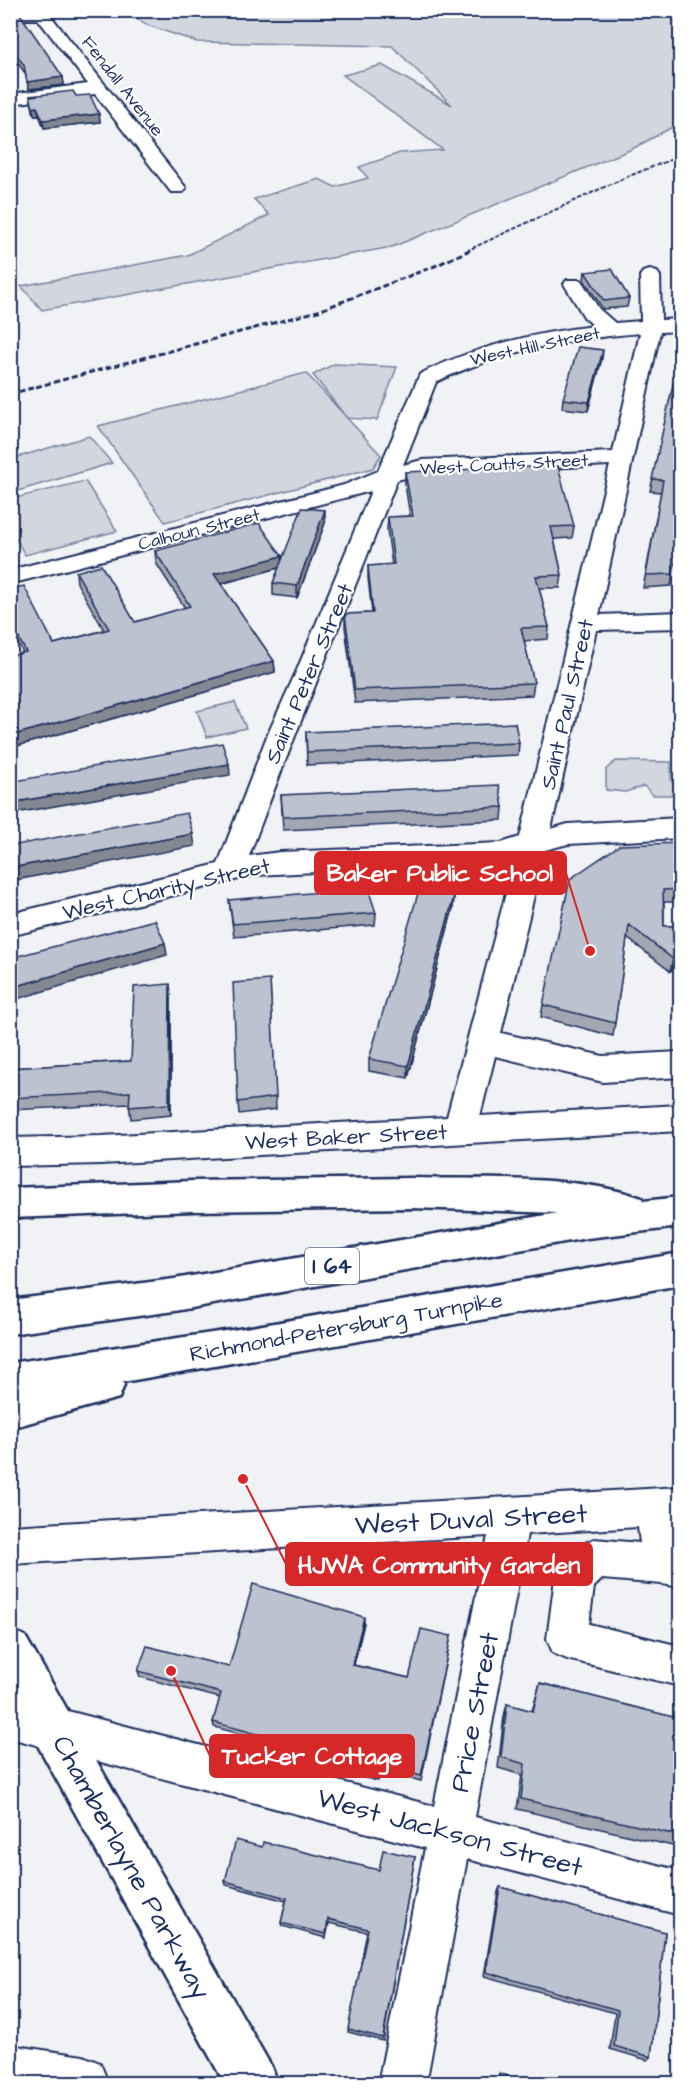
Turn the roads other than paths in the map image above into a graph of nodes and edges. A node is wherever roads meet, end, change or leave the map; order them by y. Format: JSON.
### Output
{"nodes":[{"id":1,"x":10,"y":14,"type":"edge"},
{"id":2,"x":100,"y":88,"type":"junction"},
{"id":3,"x":10,"y":99,"type":"edge"},
{"id":4,"x":177,"y":188,"type":"dead end"},
{"id":5,"x":650,"y":276,"type":"dead end"},
{"id":6,"x":574,"y":284,"type":"dead end"},
{"id":7,"x":681,"y":325,"type":"edge"},
{"id":8,"x":651,"y":326,"type":"junction"},
{"id":9,"x":611,"y":330,"type":"junction"},
{"id":10,"x":623,"y":458,"type":"junction"},
{"id":11,"x":386,"y":476,"type":"junction"},
{"id":12,"x":10,"y":577,"type":"edge"},
{"id":13,"x":681,"y":620,"type":"edge"},
{"id":14,"x":583,"y":623,"type":"junction"},
{"id":15,"x":681,"y":828,"type":"edge"},
{"id":16,"x":535,"y":843,"type":"junction"},
{"id":17,"x":230,"y":870,"type":"junction"},
{"id":18,"x":10,"y":925,"type":"edge"},
{"id":19,"x":483,"y":1041,"type":"junction"},
{"id":20,"x":681,"y":1065,"type":"edge"},
{"id":21,"x":681,"y":1118,"type":"edge"},
{"id":22,"x":460,"y":1130,"type":"junction"},
{"id":23,"x":10,"y":1152,"type":"edge"},
{"id":24,"x":10,"y":1203,"type":"edge"},
{"id":25,"x":667,"y":1213,"type":"edge"},
{"id":26,"x":681,"y":1269,"type":"edge"},
{"id":27,"x":10,"y":1317,"type":"edge"},
{"id":28,"x":245,"y":1345,"type":"junction"},
{"id":29,"x":10,"y":1381,"type":"edge"},
{"id":30,"x":10,"y":1410,"type":"edge"},
{"id":31,"x":668,"y":1507,"type":"edge"},
{"id":32,"x":511,"y":1517,"type":"junction"},
{"id":33,"x":10,"y":1545,"type":"edge"},
{"id":34,"x":671,"y":1566,"type":"edge"},
{"id":35,"x":10,"y":1651,"type":"edge"},
{"id":36,"x":681,"y":1666,"type":"edge"},
{"id":37,"x":10,"y":1717,"type":"edge"},
{"id":38,"x":54,"y":1729,"type":"junction"},
{"id":39,"x":451,"y":1832,"type":"junction"},
{"id":40,"x":681,"y":1893,"type":"edge"},
{"id":41,"x":10,"y":2069,"type":"edge"},
{"id":42,"x":83,"y":2080,"type":"dead end"},
{"id":43,"x":253,"y":2084,"type":"edge"},
{"id":44,"x":402,"y":2084,"type":"edge"}],
"edges":[{"from":1,"to":2,"type":"street","name":"Fendall Avenue"},
{"from":2,"to":3,"type":"street"},
{"from":2,"to":4,"type":"street","name":"Fendall Avenue"},
{"from":5,"to":8,"type":"street","name":"Saint Paul Street"},
{"from":6,"to":9,"type":"street"},
{"from":7,"to":8,"type":"street","name":"West Hill Street"},
{"from":8,"to":9,"type":"street","name":"West Hill Street"},
{"from":8,"to":10,"type":"street","name":"Saint Paul Street"},
{"from":9,"to":11,"type":"street","name":"West Hill Street"},
{"from":10,"to":11,"type":"street","name":"West Coutts Street"},
{"from":10,"to":14,"type":"street","name":"Saint Paul Street"},
{"from":11,"to":12,"type":"street","name":"Calhoun Street"},
{"from":11,"to":17,"type":"street","name":"Saint Peter Street"},
{"from":13,"to":14,"type":"street"},
{"from":14,"to":16,"type":"street","name":"Saint Paul Street"},
{"from":15,"to":16,"type":"street","name":"West Charity Street"},
{"from":16,"to":17,"type":"street","name":"West Charity Street"},
{"from":16,"to":19,"type":"street","name":"Saint Paul Street"},
{"from":17,"to":18,"type":"street","name":"West Charity Street"},
{"from":19,"to":20,"type":"street"},
{"from":19,"to":22,"type":"street","name":"Saint Paul Street"},
{"from":21,"to":22,"type":"street","name":"West Baker Street"},
{"from":22,"to":23,"type":"street","name":"West Baker Street"},
{"from":24,"to":25,"type":"main road"},
{"from":25,"to":27,"type":"main road","number":"I 64"},
{"from":26,"to":28,"type":"main road","name":"Richmond-Petersburg Turnpike"},
{"from":28,"to":29,"type":"main road","name":"Richmond-Petersburg Turnpike"},
{"from":28,"to":30,"type":"main road"},
{"from":31,"to":32,"type":"street","name":"West Duval Street"},
{"from":31,"to":34,"type":"street"},
{"from":32,"to":33,"type":"street","name":"West Duval Street"},
{"from":32,"to":39,"type":"street","name":"Price Street"},
{"from":34,"to":36,"type":"street"},
{"from":35,"to":38,"type":"main road","name":"Chamberlayne Parkway"},
{"from":37,"to":38,"type":"street","name":"West Jackson Street"},
{"from":38,"to":39,"type":"street","name":"West Jackson Street"},
{"from":38,"to":43,"type":"main road","name":"Chamberlayne Parkway"},
{"from":39,"to":40,"type":"street","name":"West Jackson Street"},
{"from":39,"to":44,"type":"street","name":"Price Street"},
{"from":41,"to":42,"type":"street"}]}
